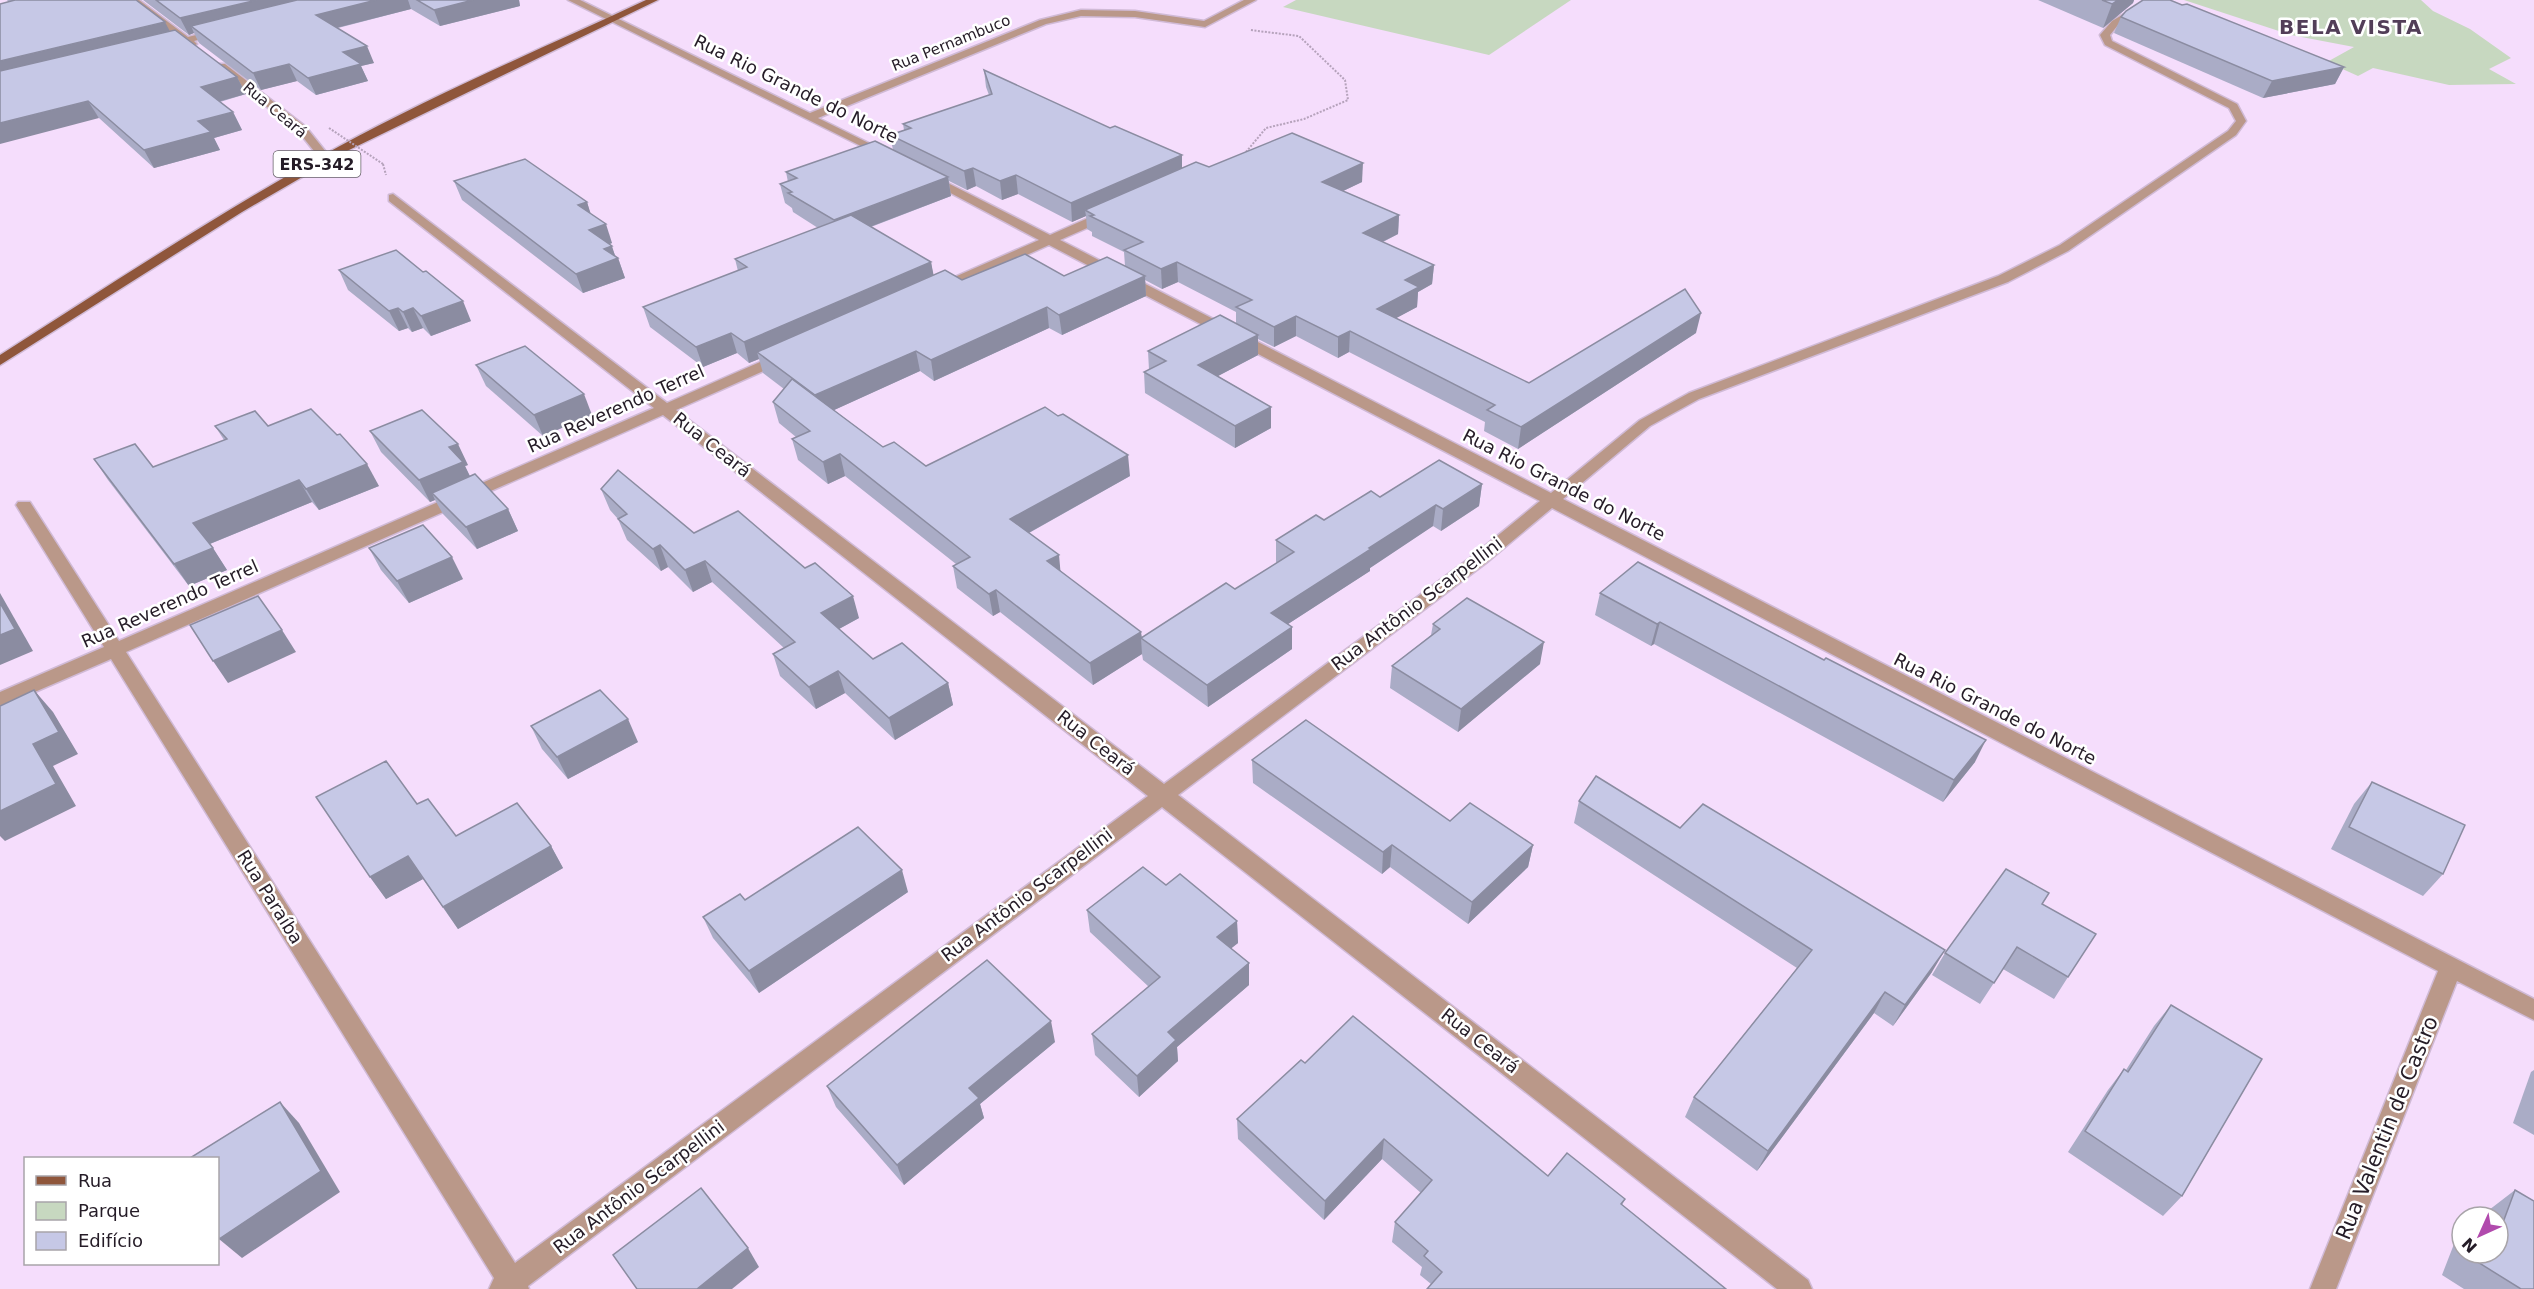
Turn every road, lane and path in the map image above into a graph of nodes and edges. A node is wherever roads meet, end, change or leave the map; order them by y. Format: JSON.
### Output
{"nodes":[{"id":1,"x":133,"y":0,"type":"edge"},
{"id":2,"x":573,"y":0,"type":"edge"},
{"id":3,"x":652,"y":0,"type":"edge"},
{"id":4,"x":1251,"y":0,"type":"edge"},
{"id":5,"x":2147,"y":3,"type":"edge"},
{"id":6,"x":608,"y":18,"type":"junction"},
{"id":7,"x":1205,"y":24,"type":"junction"},
{"id":8,"x":232,"y":29,"type":"edge"},
{"id":9,"x":187,"y":40,"type":"junction"},
{"id":10,"x":154,"y":48,"type":"edge"},
{"id":11,"x":810,"y":117,"type":"junction"},
{"id":12,"x":329,"y":128,"type":"dead end"},
{"id":13,"x":1246,"y":152,"type":"edge"},
{"id":14,"x":326,"y":159,"type":"junction"},
{"id":15,"x":383,"y":164,"type":"dead end"},
{"id":16,"x":393,"y":198,"type":"dead end"},
{"id":17,"x":1116,"y":210,"type":"edge"},
{"id":18,"x":1051,"y":239,"type":"junction"},
{"id":19,"x":922,"y":296,"type":"edge"},
{"id":20,"x":794,"y":352,"type":"edge"},
{"id":21,"x":0,"y":361,"type":"edge"},
{"id":22,"x":665,"y":409,"type":"junction"},
{"id":23,"x":1551,"y":500,"type":"junction"},
{"id":24,"x":24,"y":505,"type":"dead end"},
{"id":25,"x":115,"y":650,"type":"junction"},
{"id":26,"x":0,"y":700,"type":"edge"},
{"id":27,"x":1162,"y":794,"type":"junction"},
{"id":28,"x":2451,"y":967,"type":"junction"},
{"id":29,"x":2534,"y":1010,"type":"edge"},
{"id":30,"x":510,"y":1287,"type":"edge"},
{"id":31,"x":1799,"y":1289,"type":"edge"},
{"id":32,"x":2323,"y":1289,"type":"edge"}],
"edges":[{"from":1,"to":9,"type":"street","name":"Rua Ceará"},
{"from":2,"to":6,"type":"street","name":"Rua Rio Grande do Norte"},
{"from":3,"to":6,"type":"main road","number":"ERS-342"},
{"from":4,"to":7,"type":"street"},
{"from":5,"to":23,"type":"street","name":"Rua Antônio Scarpellini"},
{"from":6,"to":11,"type":"street","name":"Rua Rio Grande do Norte"},
{"from":6,"to":14,"type":"main road","number":"ERS-342"},
{"from":7,"to":11,"type":"street","name":"Rua Pernambuco"},
{"from":7,"to":13,"type":"path"},
{"from":8,"to":9,"type":"street"},
{"from":9,"to":10,"type":"street"},
{"from":9,"to":14,"type":"street","name":"Rua Ceará"},
{"from":11,"to":18,"type":"street","name":"Rua Rio Grande do Norte"},
{"from":12,"to":15,"type":"path","bridge":true},
{"from":14,"to":21,"type":"main road","number":"ERS-342"},
{"from":16,"to":22,"type":"street","name":"Rua Ceará"},
{"from":17,"to":18,"type":"street"},
{"from":18,"to":19,"type":"street"},
{"from":18,"to":23,"type":"street","name":"Rua Rio Grande do Norte"},
{"from":20,"to":22,"type":"street","name":"Rua Reverendo Terrel"},
{"from":22,"to":25,"type":"street","name":"Rua Reverendo Terrel"},
{"from":22,"to":27,"type":"street","name":"Rua Ceará"},
{"from":23,"to":27,"type":"street","name":"Rua Antônio Scarpellini"},
{"from":23,"to":28,"type":"street","name":"Rua Rio Grande do Norte"},
{"from":24,"to":25,"type":"street","name":"Rua Paraíba"},
{"from":25,"to":26,"type":"street","name":"Rua Reverendo Terrel"},
{"from":25,"to":30,"type":"street","name":"Rua Paraíba"},
{"from":27,"to":30,"type":"street","name":"Rua Antônio Scarpellini"},
{"from":27,"to":31,"type":"street","name":"Rua Ceará"},
{"from":28,"to":29,"type":"street","name":"Rua Rio Grande do Norte"},
{"from":28,"to":32,"type":"street","name":"Rua Valentin de Castro"}]}
